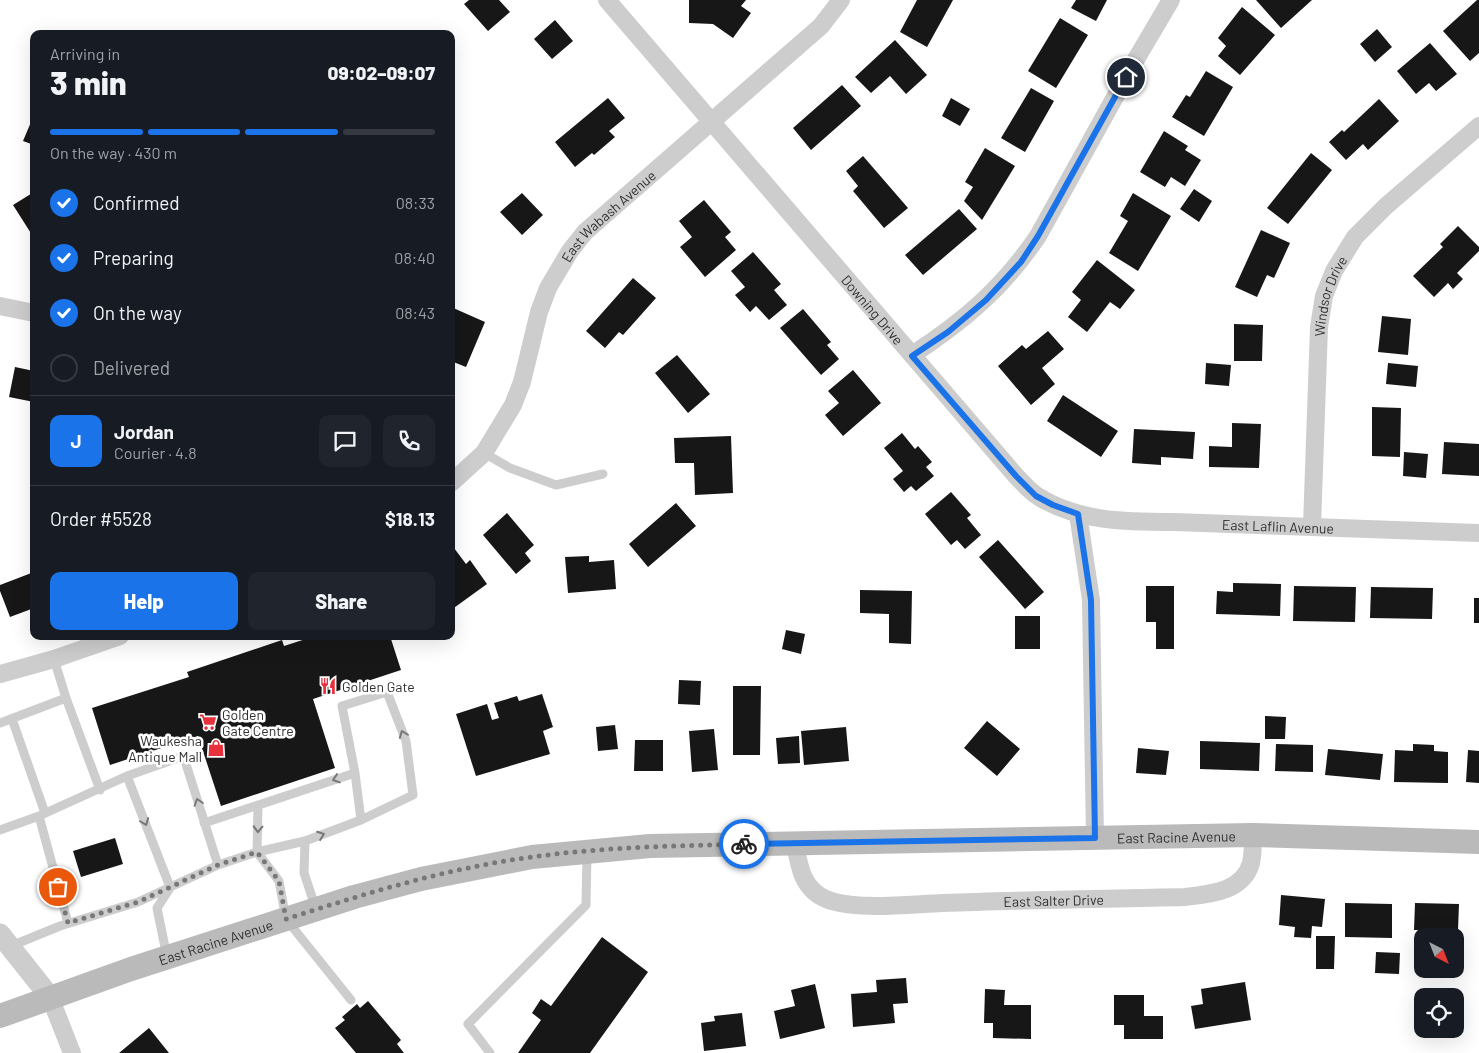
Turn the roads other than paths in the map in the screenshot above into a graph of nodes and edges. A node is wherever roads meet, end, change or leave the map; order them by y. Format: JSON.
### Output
{"nodes":[{"id":1,"x":607,"y":0,"type":"edge"},
{"id":2,"x":840,"y":0,"type":"edge"},
{"id":3,"x":1171,"y":0,"type":"edge"},
{"id":4,"x":711,"y":122,"type":"junction"},
{"id":5,"x":1479,"y":126,"type":"edge"},
{"id":6,"x":0,"y":306,"type":"edge"},
{"id":7,"x":30,"y":312,"type":"edge"},
{"id":8,"x":912,"y":356,"type":"junction"},
{"id":9,"x":484,"y":453,"type":"junction"},
{"id":10,"x":603,"y":474,"type":"dead end"},
{"id":11,"x":455,"y":479,"type":"edge"},
{"id":12,"x":1078,"y":514,"type":"junction"},
{"id":13,"x":1312,"y":526,"type":"junction"},
{"id":14,"x":1479,"y":533,"type":"edge"},
{"id":15,"x":109,"y":640,"type":"edge"},
{"id":16,"x":54,"y":659,"type":"junction"},
{"id":17,"x":0,"y":674,"type":"edge"},
{"id":18,"x":66,"y":698,"type":"junction"},
{"id":19,"x":12,"y":719,"type":"junction"},
{"id":20,"x":0,"y":723,"type":"edge"},
{"id":21,"x":355,"y":773,"type":"junction"},
{"id":22,"x":127,"y":776,"type":"junction"},
{"id":23,"x":100,"y":790,"type":"junction"},
{"id":24,"x":258,"y":805,"type":"junction"},
{"id":25,"x":42,"y":814,"type":"junction"},
{"id":26,"x":361,"y":820,"type":"junction"},
{"id":27,"x":204,"y":823,"type":"junction"},
{"id":28,"x":0,"y":830,"type":"edge"},
{"id":29,"x":1253,"y":835,"type":"junction"},
{"id":30,"x":1095,"y":838,"type":"junction"},
{"id":31,"x":305,"y":841,"type":"junction"},
{"id":32,"x":1479,"y":842,"type":"edge"},
{"id":33,"x":795,"y":843,"type":"junction"},
{"id":34,"x":588,"y":851,"type":"junction"},
{"id":35,"x":257,"y":852,"type":"junction"},
{"id":36,"x":218,"y":865,"type":"junction"},
{"id":37,"x":170,"y":887,"type":"junction"},
{"id":38,"x":316,"y":909,"type":"junction"},
{"id":39,"x":286,"y":919,"type":"junction"},
{"id":40,"x":68,"y":923,"type":"junction"},
{"id":41,"x":5,"y":940,"type":"edge"},
{"id":42,"x":167,"y":957,"type":"junction"},
{"id":43,"x":50,"y":997,"type":"junction"},
{"id":44,"x":351,"y":1000,"type":"dead end"},
{"id":45,"x":0,"y":1016,"type":"edge"},
{"id":46,"x":72,"y":1053,"type":"edge"},
{"id":47,"x":490,"y":1053,"type":"edge"}],
"edges":[{"from":1,"to":4,"type":"street","name":"Downing Drive"},
{"from":2,"to":4,"type":"street","name":"East Wabash Avenue"},
{"from":3,"to":8,"type":"street"},
{"from":4,"to":8,"type":"street","name":"Downing Drive"},
{"from":4,"to":9,"type":"street","name":"East Wabash Avenue"},
{"from":5,"to":13,"type":"street","name":"Windsor Drive"},
{"from":6,"to":7,"type":"street"},
{"from":8,"to":12,"type":"street","name":"Downing Drive"},
{"from":9,"to":10,"type":"lane"},
{"from":9,"to":11,"type":"street","name":"East Wabash Avenue"},
{"from":12,"to":13,"type":"street","name":"East Laflin Avenue"},
{"from":12,"to":30,"type":"street"},
{"from":13,"to":14,"type":"street","name":"East Laflin Avenue"},
{"from":15,"to":16,"type":"street"},
{"from":16,"to":17,"type":"street"},
{"from":16,"to":18,"type":"lane"},
{"from":18,"to":19,"type":"lane"},
{"from":18,"to":23,"type":"lane"},
{"from":19,"to":20,"type":"lane"},
{"from":19,"to":25,"type":"lane"},
{"from":21,"to":24,"type":"lane","one_way":true},
{"from":21,"to":26,"type":"lane"},
{"from":26,"to":21,"type":"lane","one_way":true},
{"from":22,"to":23,"type":"lane"},
{"from":27,"to":22,"type":"lane","one_way":true},
{"from":22,"to":37,"type":"lane","one_way":true},
{"from":23,"to":25,"type":"lane"},
{"from":24,"to":27,"type":"lane"},
{"from":24,"to":35,"type":"lane","one_way":true},
{"from":25,"to":28,"type":"lane"},
{"from":25,"to":40,"type":"lane"},
{"from":31,"to":26,"type":"lane","one_way":true},
{"from":27,"to":36,"type":"lane"},
{"from":29,"to":30,"type":"main road","name":"East Racine Avenue"},
{"from":29,"to":32,"type":"main road","name":"East Racine Avenue"},
{"from":29,"to":33,"type":"street","name":"East Salter Drive"},
{"from":30,"to":33,"type":"main road","name":"East Racine Avenue"},
{"from":31,"to":35,"type":"lane"},
{"from":31,"to":38,"type":"lane"},
{"from":33,"to":34,"type":"main road","name":"East Racine Avenue"},
{"from":34,"to":38,"type":"main road","name":"East Racine Avenue"},
{"from":34,"to":47,"type":"lane"},
{"from":35,"to":36,"type":"lane"},
{"from":35,"to":39,"type":"lane"},
{"from":36,"to":37,"type":"lane"},
{"from":37,"to":40,"type":"lane"},
{"from":37,"to":42,"type":"lane"},
{"from":38,"to":39,"type":"main road","name":"East Racine Avenue"},
{"from":39,"to":42,"type":"main road","name":"East Racine Avenue"},
{"from":39,"to":44,"type":"lane"},
{"from":40,"to":41,"type":"lane"},
{"from":41,"to":43,"type":"street"},
{"from":42,"to":43,"type":"main road","name":"East Racine Avenue"},
{"from":43,"to":45,"type":"main road","name":"East Racine Avenue"},
{"from":43,"to":46,"type":"street"}]}
